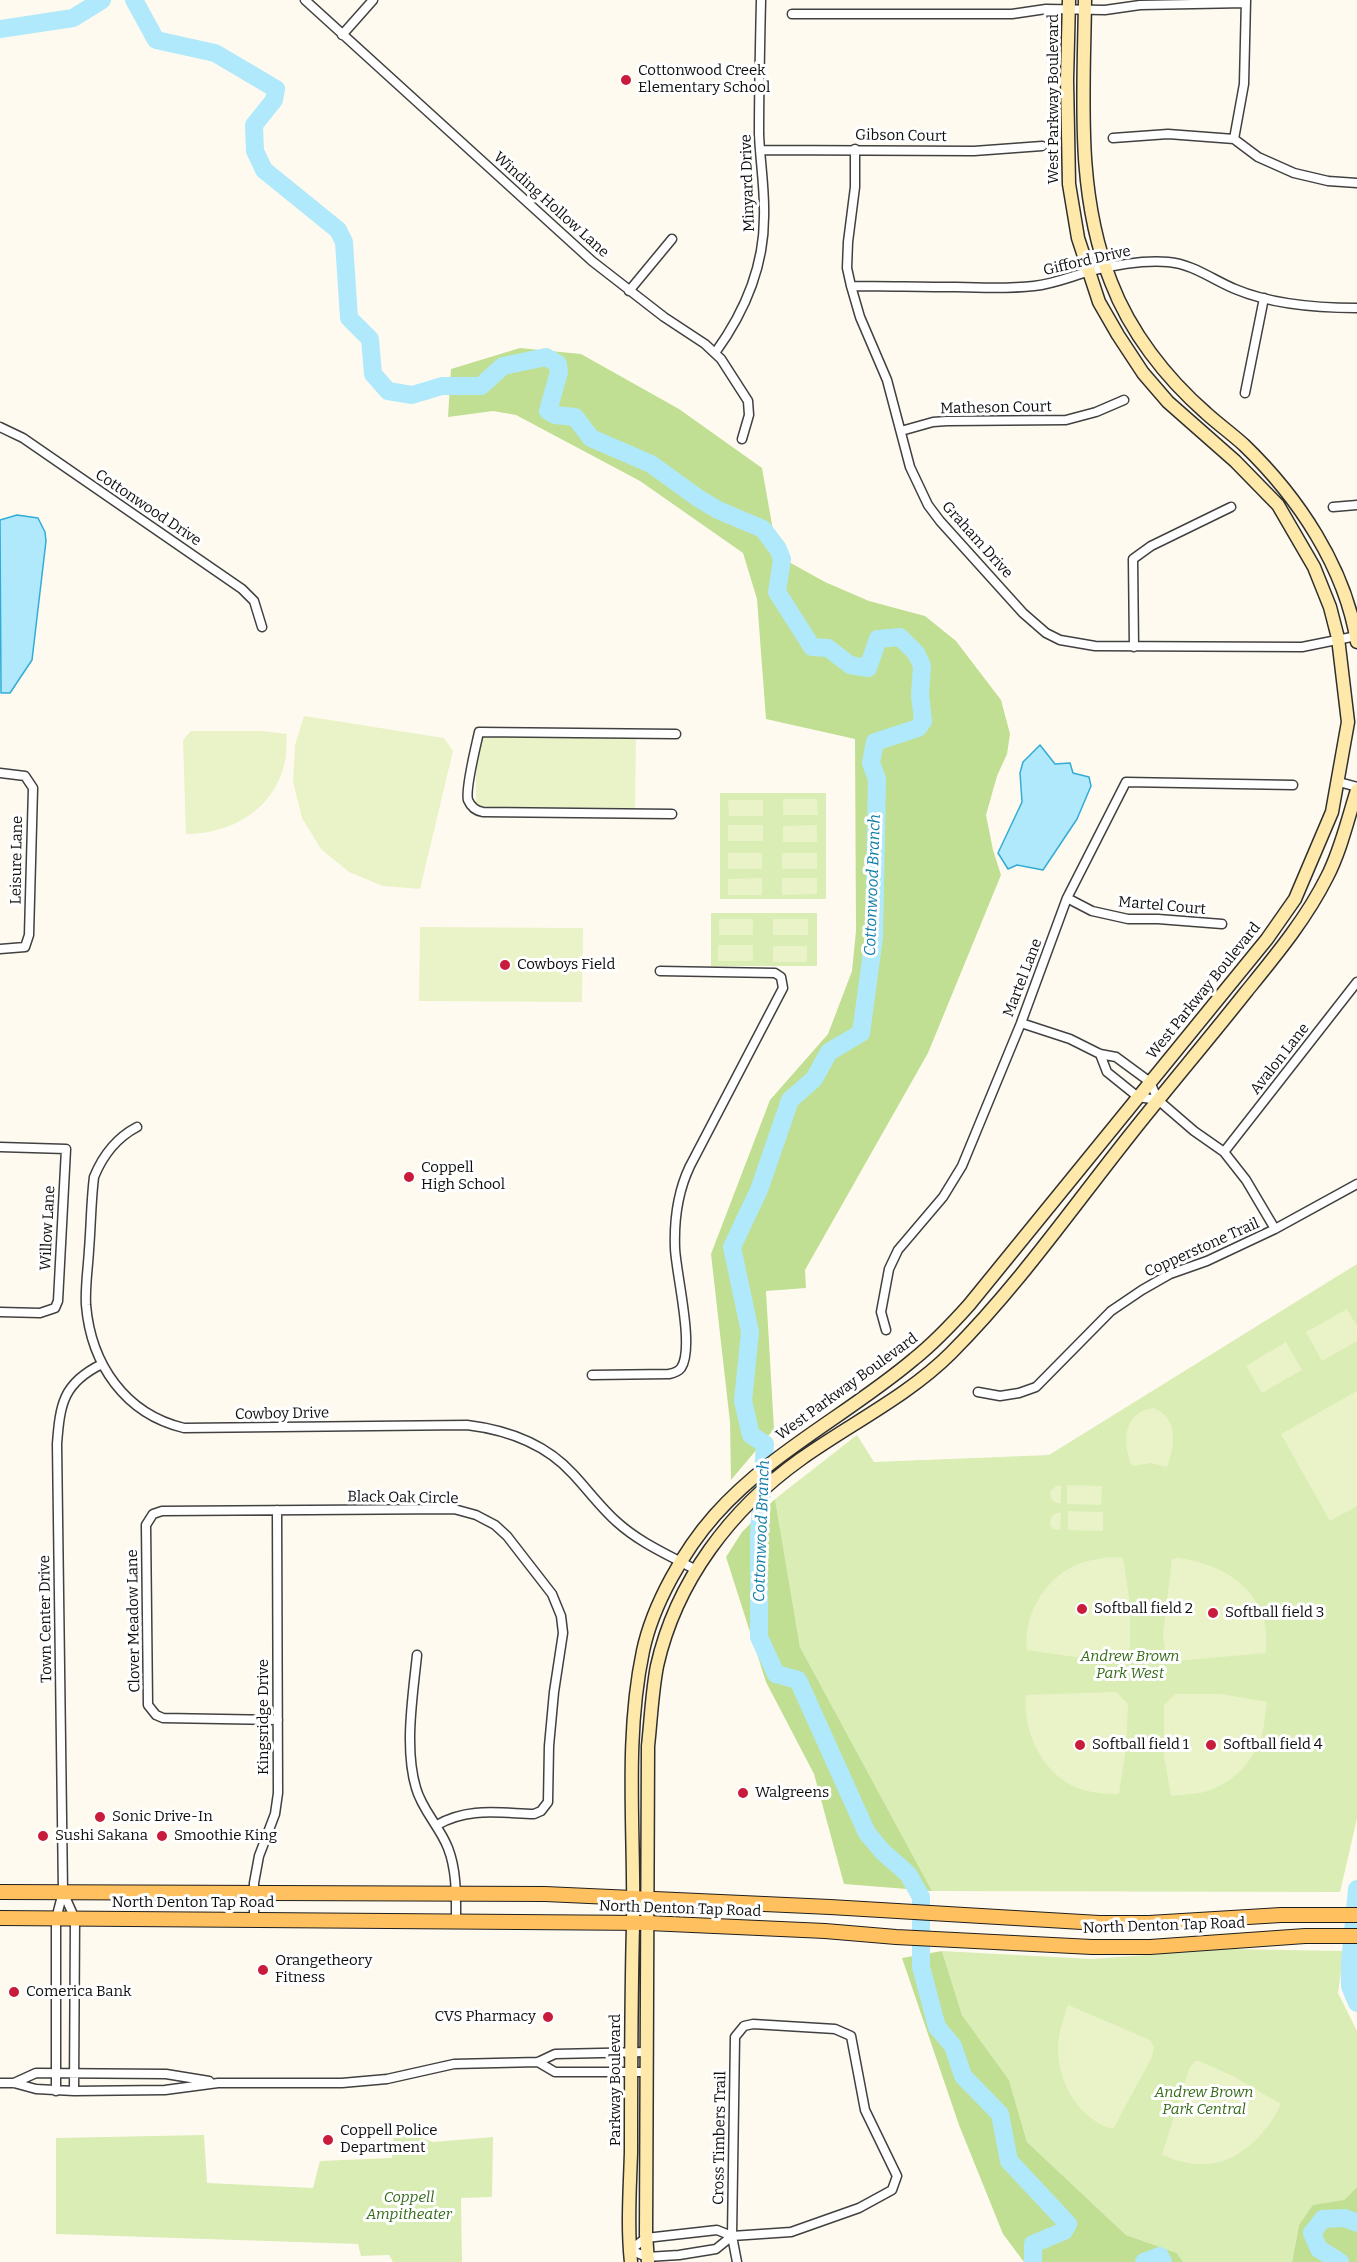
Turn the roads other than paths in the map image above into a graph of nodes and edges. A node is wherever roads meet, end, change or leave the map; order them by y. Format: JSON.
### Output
{"nodes":[{"id":1,"x":305,"y":0,"type":"edge"},
{"id":2,"x":373,"y":0,"type":"edge"},
{"id":3,"x":761,"y":0,"type":"edge"},
{"id":4,"x":1246,"y":2,"type":"edge"},
{"id":5,"x":1069,"y":5,"type":"edge"},
{"id":6,"x":1085,"y":5,"type":"edge"},
{"id":7,"x":792,"y":14,"type":"dead end"},
{"id":8,"x":342,"y":35,"type":"junction"},
{"id":9,"x":1113,"y":138,"type":"dead end"},
{"id":10,"x":1234,"y":139,"type":"junction"},
{"id":11,"x":1042,"y":146,"type":"dead end"},
{"id":12,"x":855,"y":149,"type":"junction"},
{"id":13,"x":760,"y":150,"type":"junction"},
{"id":14,"x":1357,"y":183,"type":"edge"},
{"id":15,"x":672,"y":239,"type":"dead end"},
{"id":16,"x":1106,"y":268,"type":"junction"},
{"id":17,"x":1089,"y":271,"type":"junction"},
{"id":18,"x":851,"y":286,"type":"junction"},
{"id":19,"x":629,"y":291,"type":"junction"},
{"id":20,"x":1264,"y":298,"type":"junction"},
{"id":21,"x":1357,"y":308,"type":"edge"},
{"id":22,"x":715,"y":353,"type":"junction"},
{"id":23,"x":1245,"y":393,"type":"dead end"},
{"id":24,"x":1124,"y":400,"type":"dead end"},
{"id":25,"x":0,"y":427,"type":"edge"},
{"id":26,"x":901,"y":431,"type":"junction"},
{"id":27,"x":742,"y":439,"type":"dead end"},
{"id":28,"x":1357,"y":505,"type":"edge"},
{"id":29,"x":1231,"y":507,"type":"dead end"},
{"id":30,"x":1333,"y":507,"type":"dead end"},
{"id":31,"x":262,"y":627,"type":"dead end"},
{"id":32,"x":1338,"y":638,"type":"junction"},
{"id":33,"x":1357,"y":638,"type":"edge"},
{"id":34,"x":1134,"y":647,"type":"junction"},
{"id":35,"x":676,"y":734,"type":"dead end"},
{"id":36,"x":0,"y":773,"type":"edge"},
{"id":37,"x":1339,"y":782,"type":"junction"},
{"id":38,"x":1293,"y":785,"type":"dead end"},
{"id":39,"x":1357,"y":788,"type":"edge"},
{"id":40,"x":672,"y":814,"type":"dead end"},
{"id":41,"x":1067,"y":898,"type":"junction"},
{"id":42,"x":1222,"y":924,"type":"dead end"},
{"id":43,"x":0,"y":949,"type":"edge"},
{"id":44,"x":660,"y":971,"type":"dead end"},
{"id":45,"x":1357,"y":982,"type":"edge"},
{"id":46,"x":1021,"y":1023,"type":"junction"},
{"id":47,"x":1100,"y":1054,"type":"junction"},
{"id":48,"x":1150,"y":1083,"type":"junction"},
{"id":49,"x":1138,"y":1097,"type":"junction"},
{"id":50,"x":1158,"y":1100,"type":"junction"},
{"id":51,"x":136,"y":1127,"type":"dead end"},
{"id":52,"x":0,"y":1147,"type":"edge"},
{"id":53,"x":1224,"y":1152,"type":"junction"},
{"id":54,"x":1357,"y":1184,"type":"edge"},
{"id":55,"x":1275,"y":1229,"type":"junction"},
{"id":56,"x":0,"y":1312,"type":"edge"},
{"id":57,"x":886,"y":1330,"type":"dead end"},
{"id":58,"x":102,"y":1364,"type":"junction"},
{"id":59,"x":592,"y":1375,"type":"dead end"},
{"id":60,"x":978,"y":1392,"type":"dead end"},
{"id":61,"x":276,"y":1510,"type":"junction"},
{"id":62,"x":146,"y":1524,"type":"joint"},
{"id":63,"x":681,"y":1562,"type":"junction"},
{"id":64,"x":696,"y":1570,"type":"junction"},
{"id":65,"x":417,"y":1655,"type":"dead end"},
{"id":66,"x":278,"y":1720,"type":"junction"},
{"id":67,"x":437,"y":1825,"type":"junction"},
{"id":68,"x":0,"y":1892,"type":"edge"},
{"id":69,"x":63,"y":1892,"type":"junction"},
{"id":70,"x":254,"y":1894,"type":"junction"},
{"id":71,"x":456,"y":1894,"type":"junction"},
{"id":72,"x":633,"y":1898,"type":"junction"},
{"id":73,"x":649,"y":1898,"type":"junction"},
{"id":74,"x":830,"y":1906,"type":"junction"},
{"id":75,"x":1357,"y":1915,"type":"edge"},
{"id":76,"x":0,"y":1918,"type":"edge"},
{"id":77,"x":56,"y":1919,"type":"junction"},
{"id":78,"x":75,"y":1919,"type":"junction"},
{"id":79,"x":254,"y":1920,"type":"junction"},
{"id":80,"x":456,"y":1921,"type":"junction"},
{"id":81,"x":633,"y":1923,"type":"junction"},
{"id":82,"x":648,"y":1923,"type":"junction"},
{"id":83,"x":1149,"y":1923,"type":"junction"},
{"id":84,"x":825,"y":1931,"type":"junction"},
{"id":85,"x":1357,"y":1936,"type":"edge"},
{"id":86,"x":1150,"y":1947,"type":"junction"},
{"id":87,"x":647,"y":2052,"type":"junction"},
{"id":88,"x":630,"y":2053,"type":"junction"},
{"id":89,"x":538,"y":2062,"type":"junction"},
{"id":90,"x":630,"y":2072,"type":"junction"},
{"id":91,"x":647,"y":2072,"type":"junction"},
{"id":92,"x":56,"y":2073,"type":"junction"},
{"id":93,"x":74,"y":2073,"type":"junction"},
{"id":94,"x":0,"y":2083,"type":"edge"},
{"id":95,"x":14,"y":2083,"type":"junction"},
{"id":96,"x":218,"y":2083,"type":"junction"},
{"id":97,"x":56,"y":2091,"type":"junction"},
{"id":98,"x":74,"y":2091,"type":"junction"},
{"id":99,"x":732,"y":2236,"type":"junction"},
{"id":100,"x":646,"y":2238,"type":"junction"},
{"id":101,"x":630,"y":2256,"type":"edge"},
{"id":102,"x":647,"y":2259,"type":"edge"},
{"id":103,"x":737,"y":2262,"type":"edge"}],
"edges":[{"from":1,"to":8,"type":"street","name":"Winding Hollow Lane"},
{"from":2,"to":8,"type":"street"},
{"from":3,"to":13,"type":"street","name":"Minyard Drive"},
{"from":4,"to":6,"type":"street"},
{"from":4,"to":10,"type":"street"},
{"from":5,"to":6,"type":"street"},
{"from":5,"to":7,"type":"street"},
{"from":5,"to":17,"type":"street","name":"West Parkway Boulevard"},
{"from":6,"to":16,"type":"street","name":"West Parkway Boulevard"},
{"from":8,"to":19,"type":"street","name":"Winding Hollow Lane"},
{"from":9,"to":10,"type":"street"},
{"from":10,"to":14,"type":"street"},
{"from":11,"to":12,"type":"street","name":"Gibson Court"},
{"from":12,"to":13,"type":"street","name":"Gibson Court"},
{"from":12,"to":18,"type":"street","name":"Graham Drive"},
{"from":13,"to":22,"type":"street","name":"Minyard Drive"},
{"from":15,"to":19,"type":"street"},
{"from":16,"to":17,"type":"street","name":"Gifford Drive"},
{"from":16,"to":20,"type":"street","name":"Gifford Drive"},
{"from":16,"to":33,"type":"street","name":"West Parkway Boulevard"},
{"from":17,"to":18,"type":"street","name":"Gifford Drive"},
{"from":17,"to":32,"type":"street","name":"West Parkway Boulevard"},
{"from":18,"to":26,"type":"street","name":"Graham Drive"},
{"from":19,"to":22,"type":"street","name":"Winding Hollow Lane"},
{"from":20,"to":21,"type":"street","name":"Gifford Drive"},
{"from":20,"to":23,"type":"street"},
{"from":22,"to":27,"type":"street","name":"Winding Hollow Lane"},
{"from":24,"to":26,"type":"street","name":"Matheson Court"},
{"from":25,"to":31,"type":"street","name":"Cottonwood Drive"},
{"from":26,"to":34,"type":"street","name":"Graham Drive"},
{"from":28,"to":30,"type":"street"},
{"from":29,"to":34,"type":"street"},
{"from":32,"to":33,"type":"street","name":"Graham Drive"},
{"from":32,"to":34,"type":"street","name":"Graham Drive"},
{"from":32,"to":37,"type":"street","name":"West Parkway Boulevard"},
{"from":35,"to":40,"type":"street"},
{"from":36,"to":43,"type":"street","name":"Leisure Lane"},
{"from":37,"to":39,"type":"street"},
{"from":37,"to":48,"type":"street","name":"West Parkway Boulevard"},
{"from":38,"to":41,"type":"street","name":"Martel Lane"},
{"from":39,"to":50,"type":"street","name":"West Parkway Boulevard"},
{"from":41,"to":42,"type":"street","name":"Martel Court"},
{"from":41,"to":46,"type":"street","name":"Martel Lane"},
{"from":44,"to":59,"type":"street"},
{"from":45,"to":53,"type":"street","name":"Avalon Lane"},
{"from":46,"to":47,"type":"street"},
{"from":46,"to":57,"type":"street","name":"Martel Lane"},
{"from":47,"to":48,"type":"street"},
{"from":47,"to":49,"type":"street"},
{"from":48,"to":49,"type":"street","name":"West Parkway Boulevard"},
{"from":48,"to":50,"type":"street"},
{"from":49,"to":50,"type":"street"},
{"from":49,"to":63,"type":"street","name":"West Parkway Boulevard"},
{"from":50,"to":53,"type":"street"},
{"from":50,"to":64,"type":"street","name":"West Parkway Boulevard"},
{"from":51,"to":58,"type":"street","name":"Cowboy Drive"},
{"from":52,"to":56,"type":"street","name":"Willow Lane"},
{"from":53,"to":55,"type":"street"},
{"from":54,"to":55,"type":"street","name":"Copperstone Trail"},
{"from":55,"to":60,"type":"street","name":"Copperstone Trail"},
{"from":58,"to":63,"type":"street","name":"Cowboy Drive"},
{"from":58,"to":69,"type":"street","name":"Town Center Drive"},
{"from":61,"to":62,"type":"street","name":"Black Oak Circle"},
{"from":61,"to":66,"type":"street","name":"Kingsridge Drive"},
{"from":61,"to":67,"type":"street","name":"Black Oak Circle"},
{"from":62,"to":66,"type":"street","name":"Clover Meadow Lane"},
{"from":63,"to":64,"type":"street","name":"Cowboy Drive"},
{"from":63,"to":72,"type":"street","name":"West Parkway Boulevard"},
{"from":64,"to":73,"type":"street","name":"West Parkway Boulevard"},
{"from":65,"to":67,"type":"street"},
{"from":66,"to":70,"type":"street","name":"Kingsridge Drive"},
{"from":67,"to":71,"type":"street"},
{"from":68,"to":69,"type":"main road","name":"North Denton Tap Road"},
{"from":69,"to":70,"type":"main road","name":"North Denton Tap Road"},
{"from":69,"to":77,"type":"street","name":"Town Center Drive"},
{"from":69,"to":78,"type":"street","name":"Town Center Drive"},
{"from":70,"to":71,"type":"main road","name":"North Denton Tap Road"},
{"from":70,"to":79,"type":"street","name":"Kingsridge Drive"},
{"from":71,"to":72,"type":"main road","name":"North Denton Tap Road"},
{"from":71,"to":80,"type":"street"},
{"from":72,"to":73,"type":"main road","name":"North Denton Tap Road"},
{"from":72,"to":81,"type":"street","name":"Parkway Boulevard"},
{"from":73,"to":74,"type":"main road","name":"North Denton Tap Road"},
{"from":73,"to":82,"type":"street","name":"West Parkway Boulevard"},
{"from":74,"to":83,"type":"main road","name":"North Denton Tap Road"},
{"from":74,"to":84,"type":"main road"},
{"from":75,"to":83,"type":"main road","name":"North Denton Tap Road"},
{"from":76,"to":77,"type":"main road","name":"North Denton Tap Road"},
{"from":77,"to":78,"type":"main road","name":"North Denton Tap Road"},
{"from":77,"to":92,"type":"street","name":"Town Center Drive"},
{"from":78,"to":79,"type":"main road","name":"North Denton Tap Road"},
{"from":78,"to":93,"type":"street","name":"Town Center Drive"},
{"from":79,"to":80,"type":"main road","name":"North Denton Tap Road"},
{"from":80,"to":81,"type":"main road","name":"North Denton Tap Road"},
{"from":81,"to":82,"type":"main road","name":"North Denton Tap Road"},
{"from":81,"to":88,"type":"street","name":"Parkway Boulevard"},
{"from":82,"to":84,"type":"main road","name":"North Denton Tap Road"},
{"from":82,"to":87,"type":"street","name":"Parkway Boulevard"},
{"from":83,"to":86,"type":"main road"},
{"from":84,"to":86,"type":"main road","name":"North Denton Tap Road"},
{"from":85,"to":86,"type":"main road","name":"North Denton Tap Road"},
{"from":87,"to":88,"type":"street"},
{"from":87,"to":91,"type":"street","name":"Parkway Boulevard"},
{"from":88,"to":89,"type":"street"},
{"from":88,"to":90,"type":"street","name":"Parkway Boulevard"},
{"from":89,"to":90,"type":"street"},
{"from":89,"to":96,"type":"street"},
{"from":90,"to":91,"type":"street"},
{"from":90,"to":101,"type":"street","name":"Parkway Boulevard"},
{"from":91,"to":100,"type":"street","name":"Parkway Boulevard"},
{"from":92,"to":93,"type":"street"},
{"from":92,"to":95,"type":"street"},
{"from":92,"to":97,"type":"street","name":"Town Center Drive"},
{"from":93,"to":96,"type":"street"},
{"from":93,"to":98,"type":"street","name":"Town Center Drive"},
{"from":94,"to":95,"type":"street"},
{"from":95,"to":97,"type":"street"},
{"from":96,"to":98,"type":"street"},
{"from":97,"to":98,"type":"street"},
{"from":99,"to":99,"type":"street","name":"Cross Timbers Trail"},
{"from":99,"to":100,"type":"street"},
{"from":99,"to":102,"type":"street"},
{"from":99,"to":103,"type":"street","name":"Cross Timbers Trail"},
{"from":100,"to":101,"type":"street"},
{"from":100,"to":102,"type":"street","name":"Parkway Boulevard"},
{"from":101,"to":102,"type":"street"}]}
